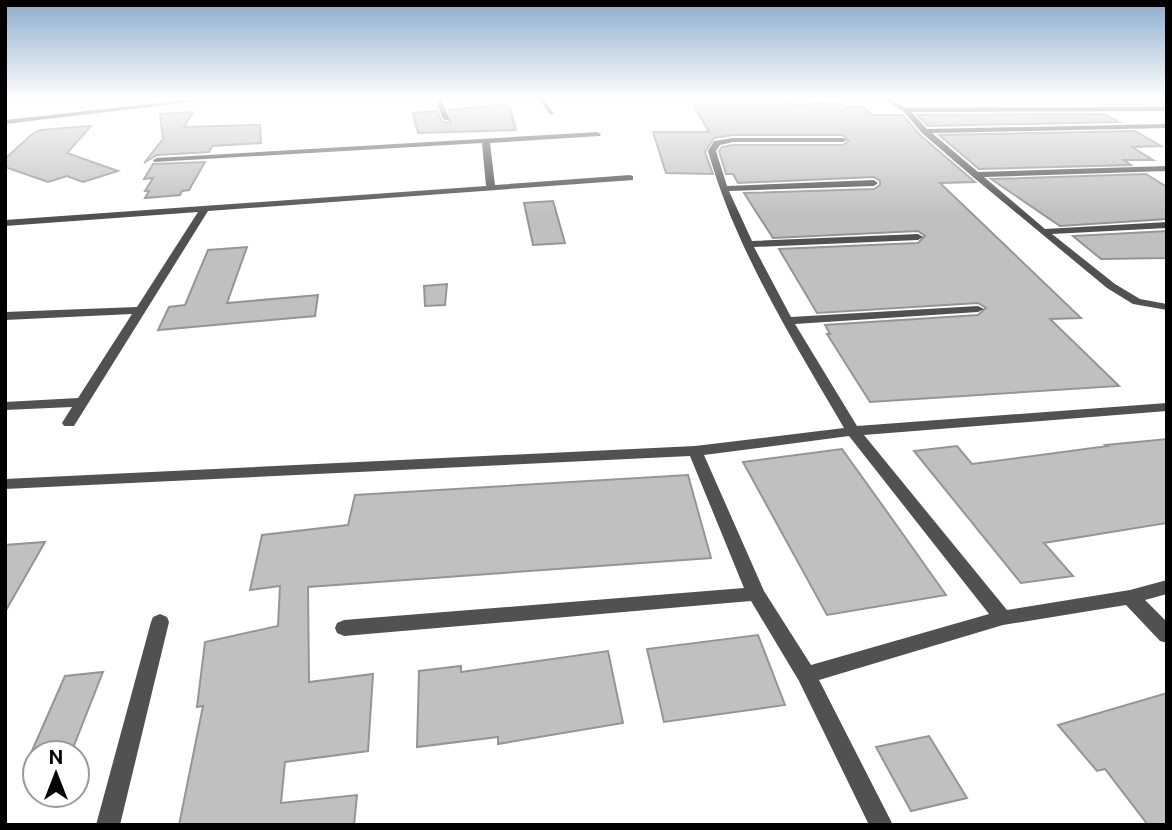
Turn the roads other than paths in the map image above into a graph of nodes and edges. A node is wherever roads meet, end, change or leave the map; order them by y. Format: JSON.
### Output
{"nodes":[{"id":1,"x":554,"y":137,"type":"edge"},
{"id":2,"x":932,"y":137,"type":"edge"},
{"id":3,"x":843,"y":140,"type":"dead end"},
{"id":4,"x":486,"y":141,"type":"junction"},
{"id":5,"x":157,"y":160,"type":"dead end"},
{"id":6,"x":1167,"y":168,"type":"edge"},
{"id":7,"x":976,"y":175,"type":"junction"},
{"id":8,"x":630,"y":178,"type":"dead end"},
{"id":9,"x":874,"y":183,"type":"dead end"},
{"id":10,"x":491,"y":188,"type":"junction"},
{"id":11,"x":723,"y":189,"type":"junction"},
{"id":12,"x":204,"y":210,"type":"junction"},
{"id":13,"x":5,"y":222,"type":"edge"},
{"id":14,"x":1167,"y":225,"type":"edge"},
{"id":15,"x":1043,"y":232,"type":"junction"},
{"id":16,"x":918,"y":237,"type":"dead end"},
{"id":17,"x":748,"y":244,"type":"junction"},
{"id":18,"x":1167,"y":307,"type":"edge"},
{"id":19,"x":978,"y":309,"type":"dead end"},
{"id":20,"x":141,"y":310,"type":"junction"},
{"id":21,"x":5,"y":316,"type":"edge"},
{"id":22,"x":787,"y":321,"type":"junction"},
{"id":23,"x":84,"y":402,"type":"junction"},
{"id":24,"x":5,"y":406,"type":"edge"},
{"id":25,"x":1167,"y":407,"type":"edge"},
{"id":26,"x":69,"y":423,"type":"dead end"},
{"id":27,"x":853,"y":431,"type":"junction"},
{"id":28,"x":695,"y":451,"type":"junction"},
{"id":29,"x":5,"y":484,"type":"edge"},
{"id":30,"x":1167,"y":587,"type":"edge"},
{"id":31,"x":756,"y":594,"type":"junction"},
{"id":32,"x":1130,"y":597,"type":"junction"},
{"id":33,"x":1003,"y":618,"type":"junction"},
{"id":34,"x":160,"y":622,"type":"dead end"},
{"id":35,"x":344,"y":628,"type":"dead end"},
{"id":36,"x":1167,"y":635,"type":"edge"},
{"id":37,"x":806,"y":675,"type":"junction"},
{"id":38,"x":108,"y":825,"type":"edge"},
{"id":39,"x":881,"y":825,"type":"edge"}],
"edges":[{"from":1,"to":4,"type":"street"},
{"from":2,"to":7,"type":"street"},
{"from":3,"to":11,"type":"street"},
{"from":4,"to":5,"type":"street"},
{"from":4,"to":10,"type":"street"},
{"from":6,"to":7,"type":"street"},
{"from":7,"to":15,"type":"street"},
{"from":8,"to":10,"type":"street"},
{"from":9,"to":11,"type":"street"},
{"from":10,"to":12,"type":"street"},
{"from":11,"to":17,"type":"street"},
{"from":12,"to":13,"type":"street"},
{"from":12,"to":20,"type":"street"},
{"from":14,"to":15,"type":"street"},
{"from":15,"to":18,"type":"street"},
{"from":16,"to":17,"type":"street"},
{"from":17,"to":22,"type":"street"},
{"from":19,"to":22,"type":"street"},
{"from":20,"to":21,"type":"street"},
{"from":20,"to":23,"type":"street"},
{"from":22,"to":27,"type":"street"},
{"from":23,"to":24,"type":"street"},
{"from":23,"to":26,"type":"street"},
{"from":25,"to":27,"type":"street"},
{"from":27,"to":28,"type":"street"},
{"from":27,"to":33,"type":"street"},
{"from":28,"to":29,"type":"street"},
{"from":28,"to":31,"type":"street"},
{"from":30,"to":32,"type":"street"},
{"from":31,"to":35,"type":"street"},
{"from":31,"to":37,"type":"street"},
{"from":32,"to":33,"type":"street"},
{"from":32,"to":36,"type":"street"},
{"from":33,"to":37,"type":"street"},
{"from":34,"to":38,"type":"street"},
{"from":37,"to":39,"type":"street"}]}
